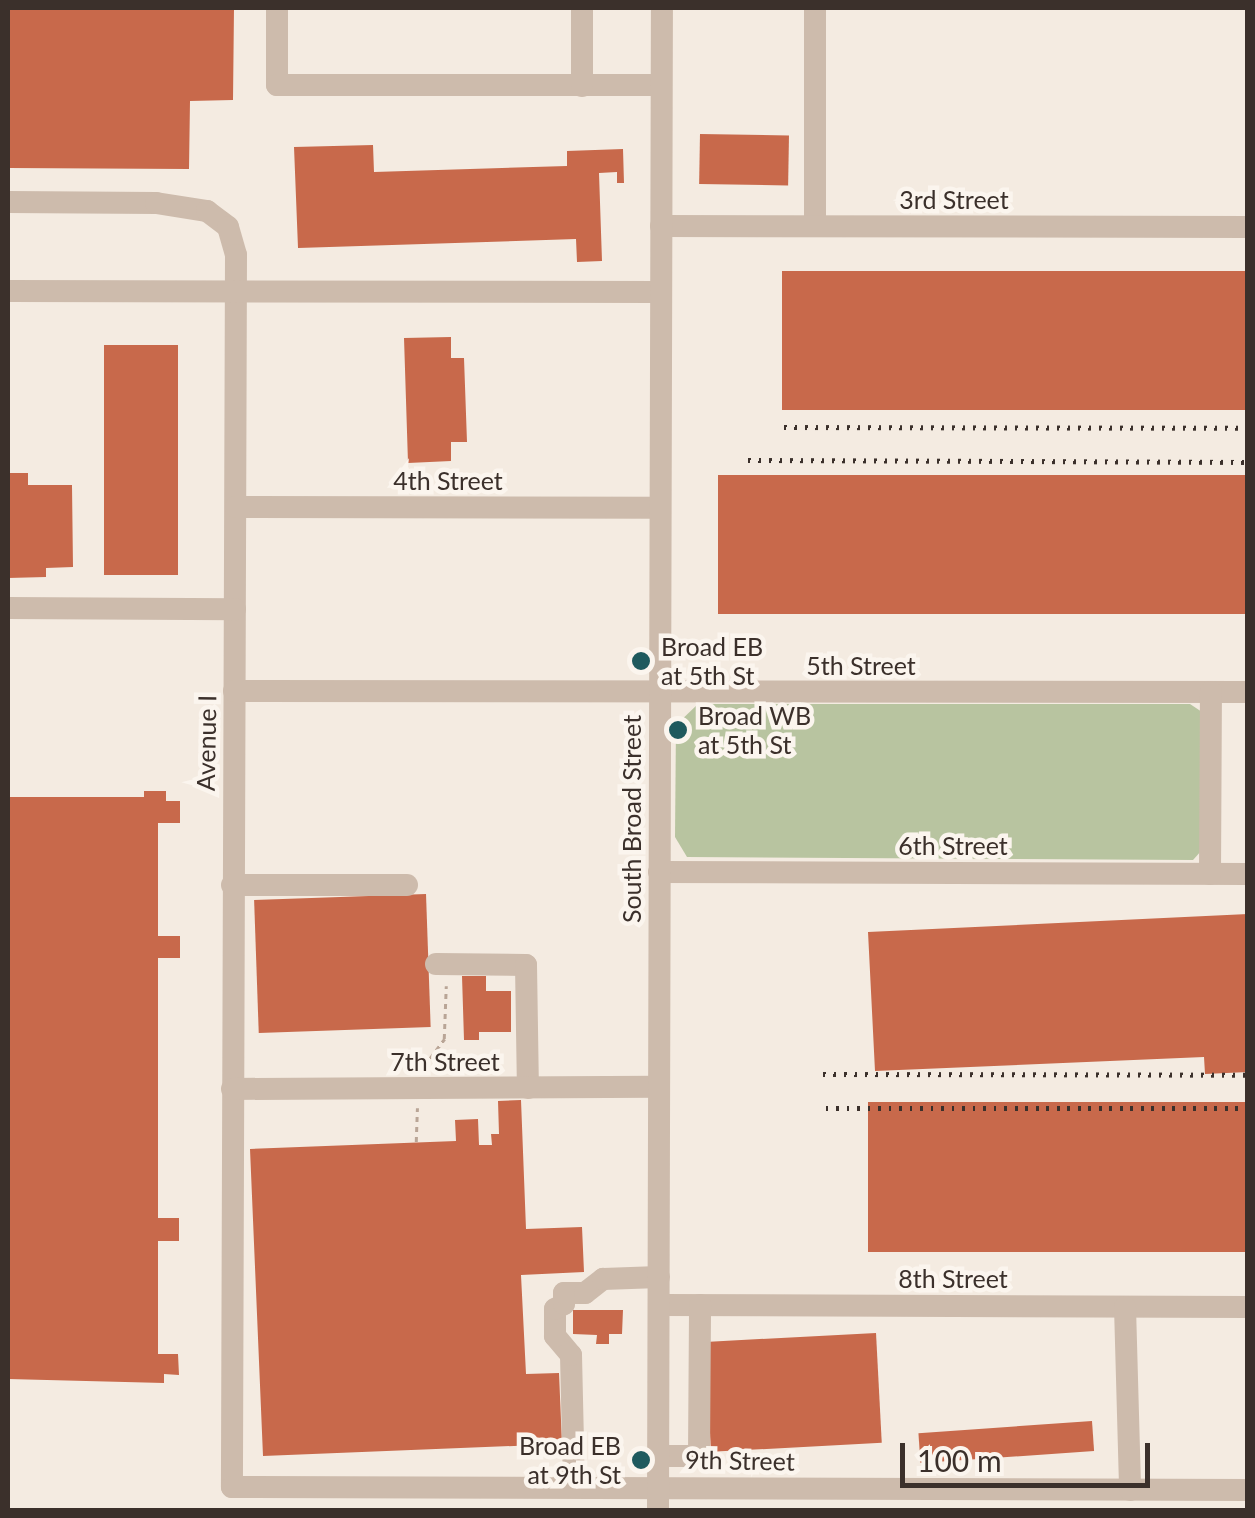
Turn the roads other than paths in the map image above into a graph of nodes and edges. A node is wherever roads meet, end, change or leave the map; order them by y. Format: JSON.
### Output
{"nodes":[{"id":1,"x":277,"y":8,"type":"edge"},
{"id":2,"x":582,"y":8,"type":"edge"},
{"id":3,"x":662,"y":8,"type":"edge"},
{"id":4,"x":815,"y":8,"type":"edge"},
{"id":5,"x":661,"y":85,"type":"junction"},
{"id":6,"x":582,"y":86,"type":"junction"},
{"id":7,"x":8,"y":202,"type":"edge"},
{"id":8,"x":661,"y":226,"type":"junction"},
{"id":9,"x":816,"y":226,"type":"junction"},
{"id":10,"x":1248,"y":227,"type":"edge"},
{"id":11,"x":8,"y":291,"type":"edge"},
{"id":12,"x":236,"y":292,"type":"junction"},
{"id":13,"x":660,"y":292,"type":"junction"},
{"id":14,"x":236,"y":507,"type":"junction"},
{"id":15,"x":660,"y":508,"type":"junction"},
{"id":16,"x":8,"y":608,"type":"edge"},
{"id":17,"x":235,"y":609,"type":"junction"},
{"id":18,"x":234,"y":691,"type":"junction"},
{"id":19,"x":659,"y":692,"type":"junction"},
{"id":20,"x":1211,"y":692,"type":"junction"},
{"id":21,"x":1248,"y":692,"type":"edge"},
{"id":22,"x":659,"y":872,"type":"junction"},
{"id":23,"x":1210,"y":874,"type":"junction"},
{"id":24,"x":1248,"y":874,"type":"edge"},
{"id":25,"x":232,"y":885,"type":"junction"},
{"id":26,"x":408,"y":885,"type":"dead end"},
{"id":27,"x":442,"y":964,"type":"road end"},
{"id":28,"x":657,"y":1087,"type":"junction"},
{"id":29,"x":528,"y":1088,"type":"junction"},
{"id":30,"x":232,"y":1089,"type":"junction"},
{"id":31,"x":659,"y":1277,"type":"junction"},
{"id":32,"x":659,"y":1305,"type":"junction"},
{"id":33,"x":700,"y":1305,"type":"junction"},
{"id":34,"x":1125,"y":1306,"type":"junction"},
{"id":35,"x":1248,"y":1306,"type":"edge"},
{"id":36,"x":659,"y":1345,"type":"junction"},
{"id":37,"x":700,"y":1346,"type":"junction"},
{"id":38,"x":659,"y":1456,"type":"junction"},
{"id":39,"x":232,"y":1487,"type":"joint"},
{"id":40,"x":574,"y":1487,"type":"junction"},
{"id":41,"x":1248,"y":1490,"type":"edge"},
{"id":42,"x":1136,"y":1497,"type":"edge"},
{"id":43,"x":658,"y":1499,"type":"edge"},
{"id":44,"x":843,"y":1500,"type":"edge"},
{"id":45,"x":1014,"y":1500,"type":"edge"}],
"edges":[{"from":1,"to":6,"type":"street"},
{"from":2,"to":6,"type":"street"},
{"from":3,"to":5,"type":"street","name":"South Broad Street"},
{"from":4,"to":9,"type":"street"},
{"from":5,"to":6,"type":"street"},
{"from":5,"to":8,"type":"street","name":"South Broad Street"},
{"from":7,"to":12,"type":"street","name":"Avenue I"},
{"from":8,"to":9,"type":"street","name":"3rd Street"},
{"from":8,"to":13,"type":"street","name":"South Broad Street"},
{"from":9,"to":10,"type":"street","name":"3rd Street"},
{"from":11,"to":12,"type":"street"},
{"from":12,"to":13,"type":"street"},
{"from":12,"to":14,"type":"street","name":"Avenue I"},
{"from":13,"to":15,"type":"street","name":"South Broad Street"},
{"from":14,"to":15,"type":"street","name":"4th Street"},
{"from":14,"to":17,"type":"street","name":"Avenue I"},
{"from":15,"to":19,"type":"street","name":"South Broad Street"},
{"from":16,"to":17,"type":"street"},
{"from":17,"to":18,"type":"street","name":"Avenue I"},
{"from":18,"to":19,"type":"street","name":"5th Street"},
{"from":18,"to":25,"type":"street","name":"Avenue I"},
{"from":19,"to":20,"type":"street","name":"5th Street"},
{"from":19,"to":22,"type":"street","name":"South Broad Street"},
{"from":20,"to":21,"type":"street","name":"5th Street"},
{"from":20,"to":23,"type":"street"},
{"from":22,"to":23,"type":"street","name":"6th Street"},
{"from":22,"to":28,"type":"street","name":"South Broad Street"},
{"from":23,"to":24,"type":"street","name":"6th Street"},
{"from":25,"to":26,"type":"street"},
{"from":25,"to":30,"type":"street","name":"Avenue I"},
{"from":27,"to":29,"type":"street"},
{"from":28,"to":29,"type":"street","name":"7th Street"},
{"from":28,"to":31,"type":"street","name":"South Broad Street"},
{"from":29,"to":30,"type":"street","name":"7th Street"},
{"from":30,"to":39,"type":"street","name":"Avenue I"},
{"from":31,"to":32,"type":"street","name":"South Broad Street"},
{"from":31,"to":40,"type":"street"},
{"from":32,"to":33,"type":"street","name":"8th Street"},
{"from":32,"to":36,"type":"street","name":"South Broad Street"},
{"from":33,"to":34,"type":"street","name":"8th Street"},
{"from":33,"to":37,"type":"street"},
{"from":34,"to":35,"type":"street","name":"8th Street"},
{"from":34,"to":42,"type":"street"},
{"from":36,"to":37,"type":"street"},
{"from":36,"to":38,"type":"street","name":"South Broad Street"},
{"from":37,"to":38,"type":"street"},
{"from":38,"to":43,"type":"street","name":"South Broad Street"},
{"from":39,"to":40,"type":"street","name":"9th Street"},
{"from":40,"to":43,"type":"street","name":"9th Street"},
{"from":41,"to":42,"type":"street","name":"9th Street"},
{"from":42,"to":45,"type":"street","name":"9th Street"},
{"from":43,"to":44,"type":"street","name":"9th Street"},
{"from":44,"to":45,"type":"street","name":"9th Street"}]}
